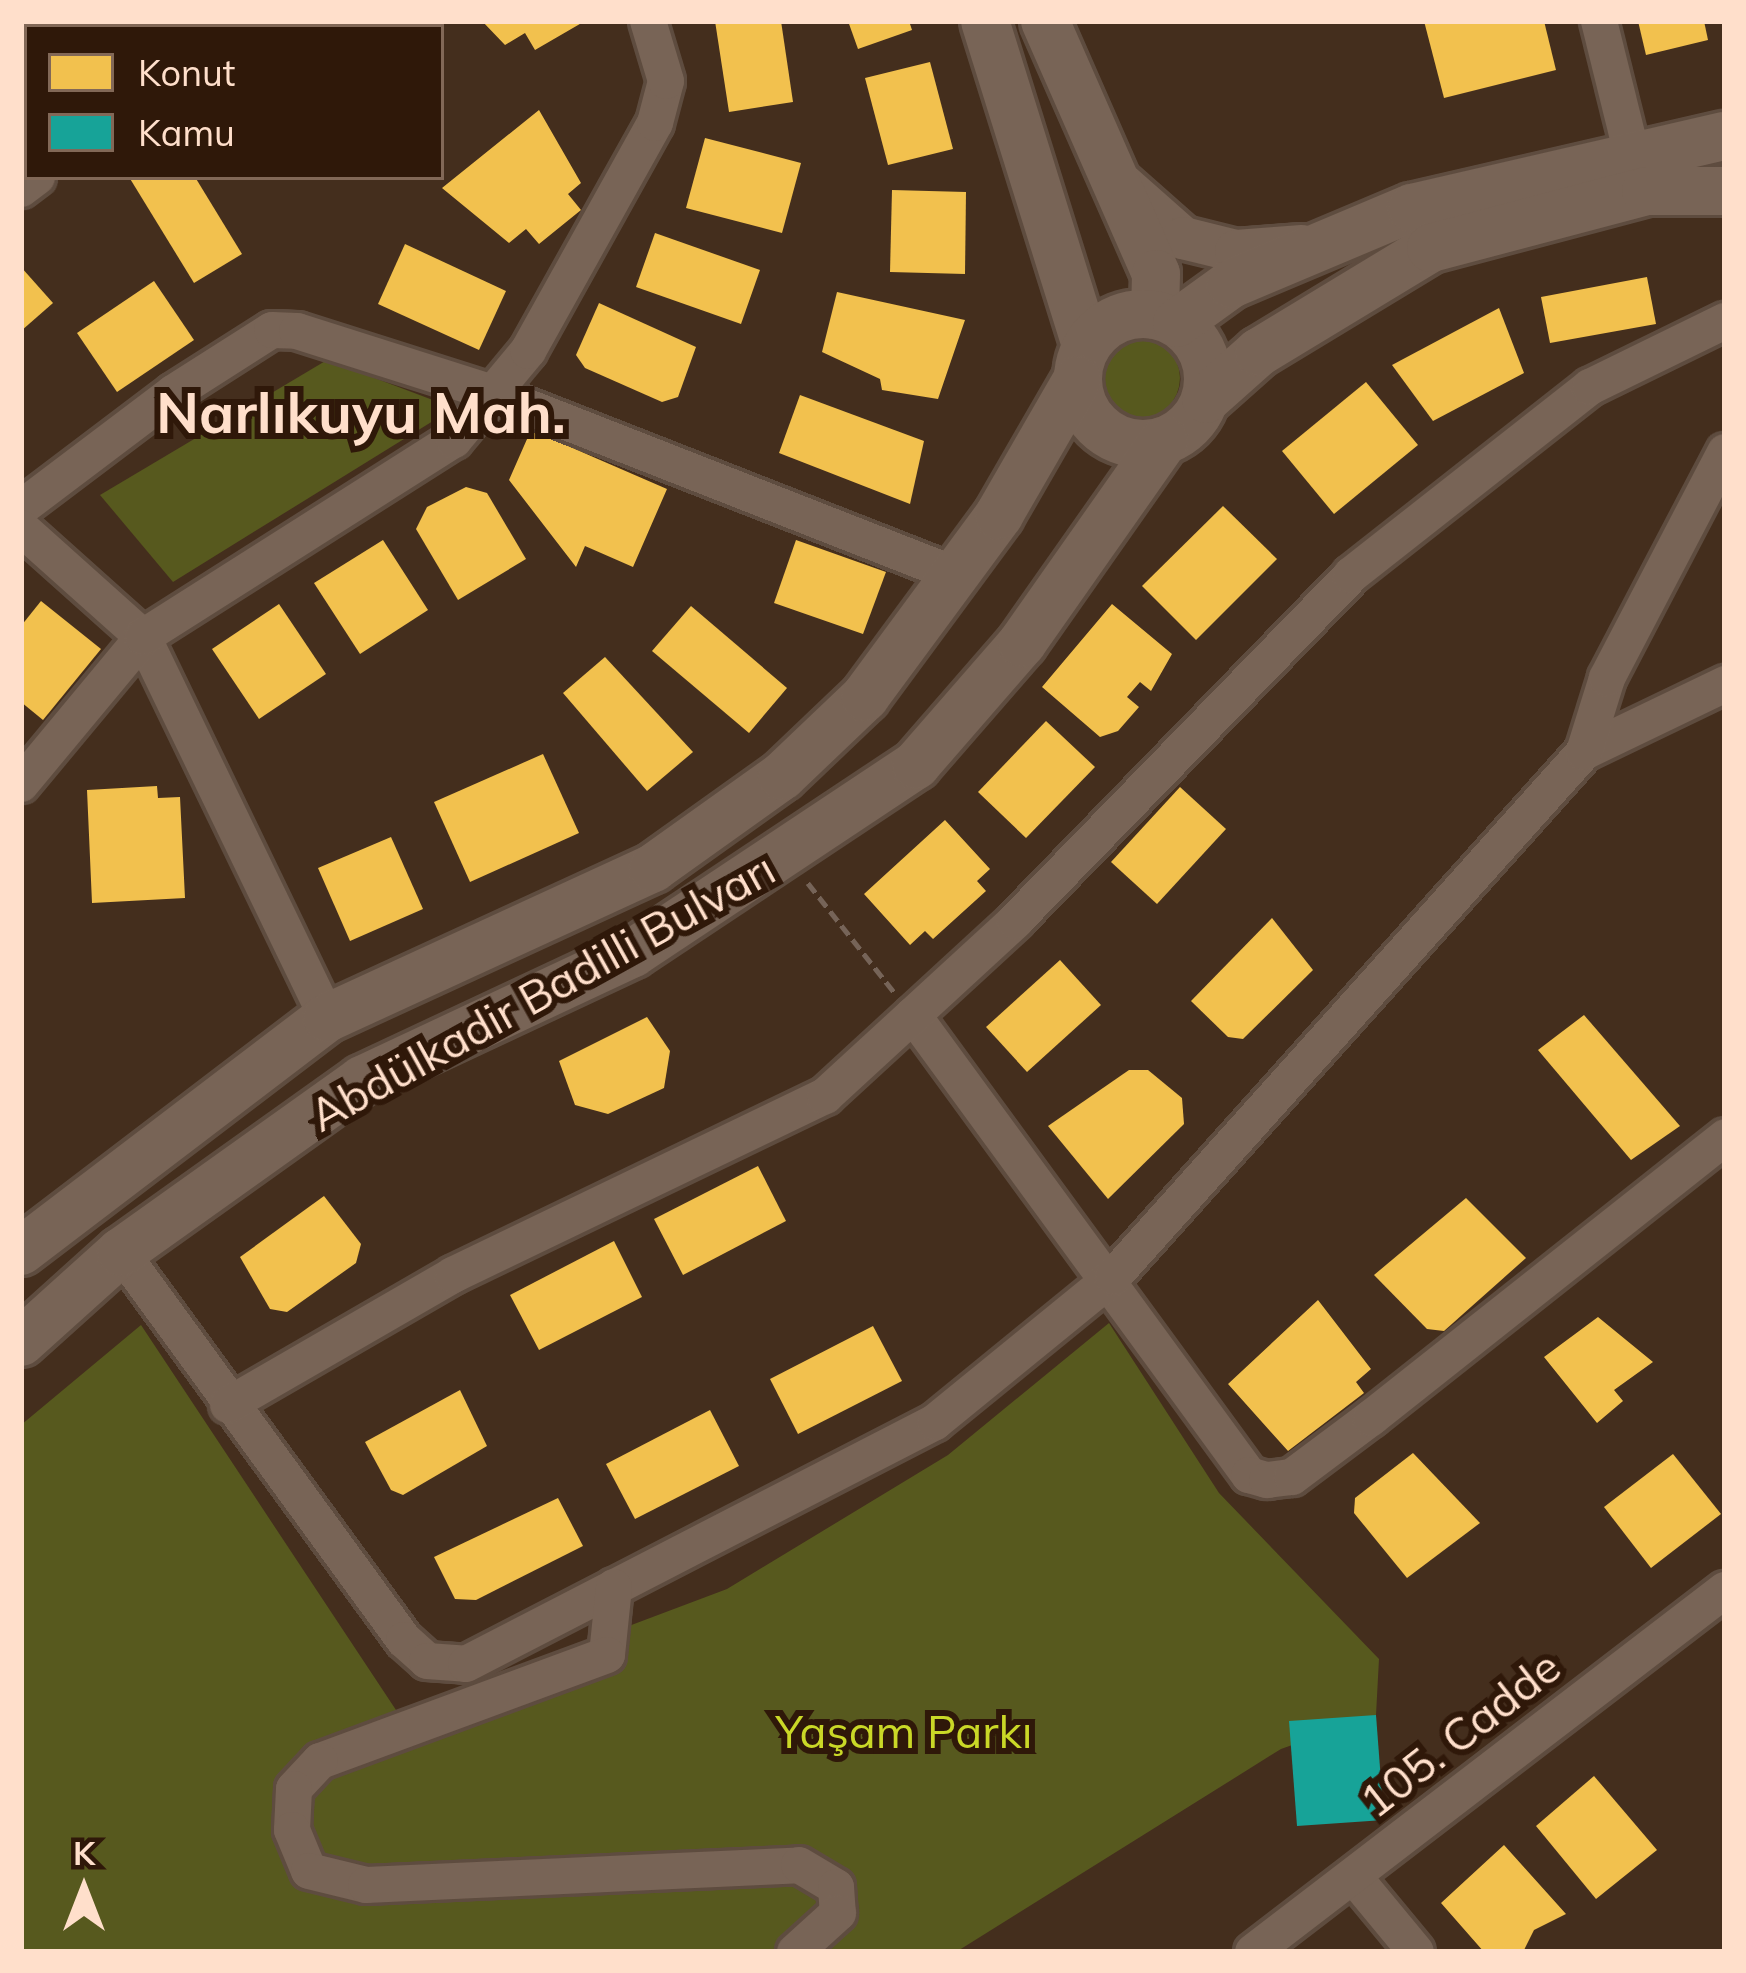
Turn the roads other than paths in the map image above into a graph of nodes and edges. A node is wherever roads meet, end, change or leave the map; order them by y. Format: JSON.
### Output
{"nodes":[{"id":1,"x":648,"y":21,"type":"edge"},
{"id":2,"x":985,"y":21,"type":"edge"},
{"id":3,"x":1045,"y":21,"type":"edge"},
{"id":4,"x":1599,"y":21,"type":"edge"},
{"id":5,"x":1725,"y":136,"type":"edge"},
{"id":6,"x":1631,"y":150,"type":"junction"},
{"id":7,"x":1110,"y":173,"type":"junction"},
{"id":8,"x":1725,"y":191,"type":"edge"},
{"id":9,"x":1333,"y":243,"type":"junction"},
{"id":10,"x":1166,"y":319,"type":"junction"},
{"id":11,"x":1725,"y":320,"type":"edge"},
{"id":12,"x":1082,"y":363,"type":"junction"},
{"id":13,"x":492,"y":393,"type":"junction"},
{"id":14,"x":1206,"y":399,"type":"junction"},
{"id":15,"x":1164,"y":441,"type":"junction"},
{"id":16,"x":1725,"y":452,"type":"edge"},
{"id":17,"x":21,"y":508,"type":"edge"},
{"id":18,"x":21,"y":528,"type":"edge"},
{"id":19,"x":954,"y":574,"type":"junction"},
{"id":20,"x":143,"y":637,"type":"junction"},
{"id":21,"x":1725,"y":684,"type":"edge"},
{"id":22,"x":1584,"y":752,"type":"junction"},
{"id":23,"x":21,"y":784,"type":"edge"},
{"id":24,"x":913,"y":1015,"type":"junction"},
{"id":25,"x":327,"y":1018,"type":"junction"},
{"id":26,"x":1725,"y":1136,"type":"edge"},
{"id":27,"x":21,"y":1251,"type":"edge"},
{"id":28,"x":121,"y":1252,"type":"junction"},
{"id":29,"x":1113,"y":1277,"type":"junction"},
{"id":30,"x":21,"y":1342,"type":"edge"},
{"id":31,"x":228,"y":1405,"type":"junction"},
{"id":32,"x":614,"y":1587,"type":"junction"},
{"id":33,"x":1725,"y":1590,"type":"edge"},
{"id":34,"x":1354,"y":1877,"type":"junction"},
{"id":35,"x":795,"y":1952,"type":"edge"},
{"id":36,"x":1252,"y":1952,"type":"edge"},
{"id":37,"x":1416,"y":1952,"type":"edge"}],
"edges":[{"from":1,"to":13,"type":"street"},
{"from":2,"to":12,"type":"main road"},
{"from":3,"to":7,"type":"main road"},
{"from":4,"to":6,"type":"street"},
{"from":5,"to":6,"type":"main road"},
{"from":6,"to":9,"type":"main road"},
{"from":7,"to":9,"type":"street"},
{"from":7,"to":10,"type":"main road"},
{"from":8,"to":14,"type":"main road"},
{"from":9,"to":10,"type":"main road"},
{"from":10,"to":12,"type":"main road"},
{"from":10,"to":14,"type":"main road"},
{"from":11,"to":24,"type":"street"},
{"from":12,"to":15,"type":"main road"},
{"from":12,"to":19,"type":"main road","name":"Abdülkadir Badilli Bulvarı"},
{"from":13,"to":17,"type":"street"},
{"from":13,"to":19,"type":"street"},
{"from":13,"to":20,"type":"street"},
{"from":14,"to":15,"type":"main road"},
{"from":15,"to":28,"type":"main road","name":"Abdülkadir Badilli Bulvarı"},
{"from":16,"to":22,"type":"street"},
{"from":18,"to":20,"type":"street"},
{"from":19,"to":25,"type":"main road","name":"Abdülkadir Badilli Bulvarı"},
{"from":20,"to":23,"type":"street"},
{"from":20,"to":25,"type":"street"},
{"from":21,"to":22,"type":"street"},
{"from":22,"to":29,"type":"street"},
{"from":24,"to":29,"type":"street"},
{"from":24,"to":31,"type":"street"},
{"from":25,"to":27,"type":"main road","name":"Abdülkadir Badilli Bulvarı"},
{"from":26,"to":29,"type":"street"},
{"from":28,"to":30,"type":"main road","name":"Abdülkadir Badilli Bulvarı"},
{"from":28,"to":31,"type":"street"},
{"from":29,"to":32,"type":"street"},
{"from":31,"to":32,"type":"street"},
{"from":32,"to":35,"type":"street"},
{"from":33,"to":34,"type":"street","name":"105. Cadde"},
{"from":34,"to":36,"type":"street","name":"105. Cadde"},
{"from":34,"to":37,"type":"street"}]}
